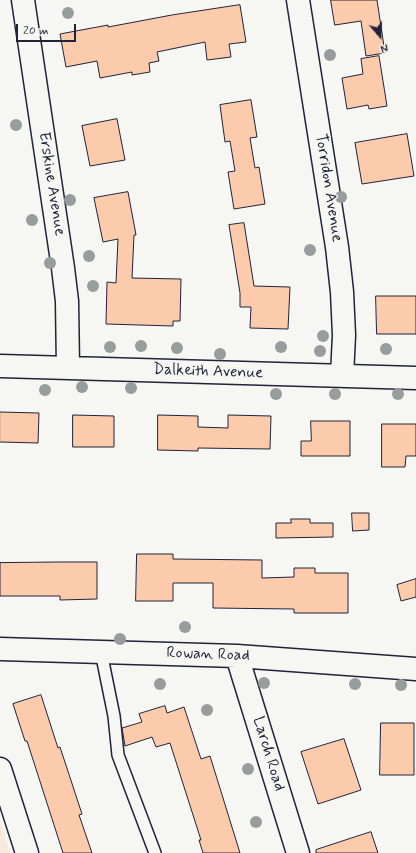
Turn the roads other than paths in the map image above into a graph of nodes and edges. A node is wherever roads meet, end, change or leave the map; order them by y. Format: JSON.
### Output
{"nodes":[{"id":1,"x":23,"y":0,"type":"edge"},
{"id":2,"x":298,"y":0,"type":"edge"},
{"id":3,"x":0,"y":366,"type":"edge"},
{"id":4,"x":68,"y":368,"type":"junction"},
{"id":5,"x":342,"y":376,"type":"junction"},
{"id":6,"x":416,"y":378,"type":"edge"},
{"id":7,"x":0,"y":649,"type":"edge"},
{"id":8,"x":100,"y":652,"type":"junction"},
{"id":9,"x":237,"y":656,"type":"junction"},
{"id":10,"x":416,"y":669,"type":"edge"},
{"id":11,"x":0,"y":769,"type":"edge"},
{"id":12,"x":27,"y":853,"type":"edge"},
{"id":13,"x":155,"y":853,"type":"edge"},
{"id":14,"x":298,"y":853,"type":"edge"}],
"edges":[{"from":1,"to":4,"type":"street","name":"Erskine Avenue"},
{"from":2,"to":5,"type":"street","name":"Torridon Avenue"},
{"from":3,"to":4,"type":"street","name":"Dalkeith Avenue"},
{"from":4,"to":5,"type":"street","name":"Dalkeith Avenue"},
{"from":5,"to":6,"type":"street","name":"Dalkeith Avenue"},
{"from":7,"to":8,"type":"street","name":"Rowan Road"},
{"from":8,"to":9,"type":"street","name":"Rowan Road"},
{"from":8,"to":13,"type":"lane"},
{"from":9,"to":10,"type":"street","name":"Rowan Road"},
{"from":9,"to":14,"type":"street","name":"Larch Road"},
{"from":11,"to":12,"type":"street"}]}
